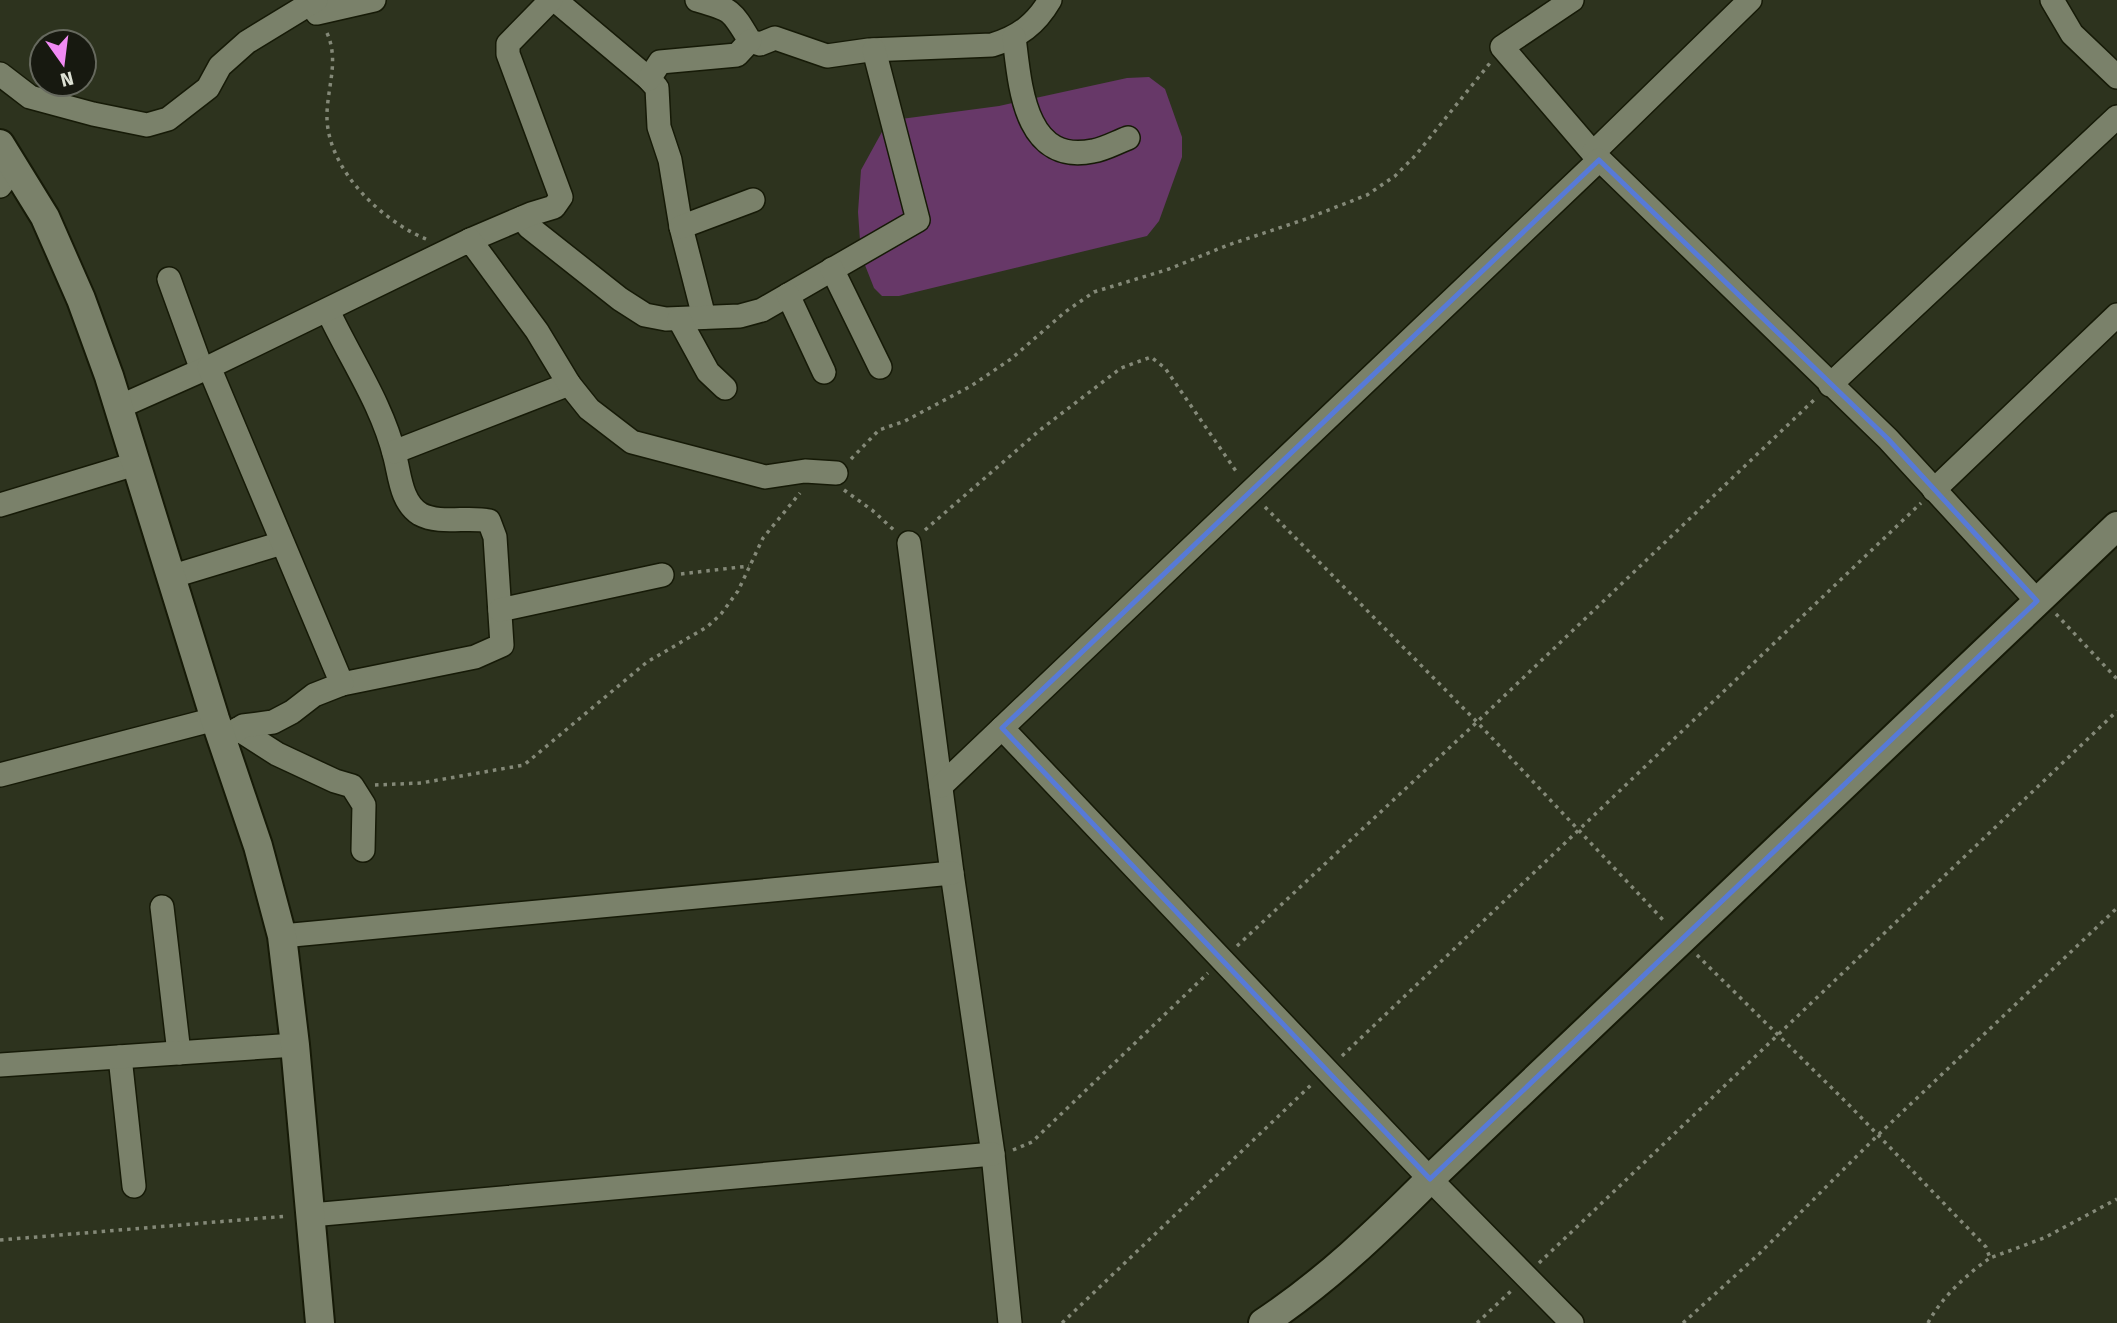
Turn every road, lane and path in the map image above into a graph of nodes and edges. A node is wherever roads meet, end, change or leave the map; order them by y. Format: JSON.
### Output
{"nodes":[{"id":1,"x":374,"y":0,"type":"edge"},
{"id":2,"x":553,"y":0,"type":"edge"},
{"id":3,"x":697,"y":0,"type":"edge"},
{"id":4,"x":1050,"y":0,"type":"edge"},
{"id":5,"x":1572,"y":0,"type":"edge"},
{"id":6,"x":1750,"y":0,"type":"edge"},
{"id":7,"x":2052,"y":0,"type":"edge"},
{"id":8,"x":315,"y":6,"type":"edge"},
{"id":9,"x":1014,"y":37,"type":"junction"},
{"id":10,"x":750,"y":41,"type":"junction"},
{"id":11,"x":1502,"y":47,"type":"junction"},
{"id":12,"x":874,"y":50,"type":"junction"},
{"id":13,"x":0,"y":74,"type":"edge"},
{"id":14,"x":2117,"y":77,"type":"edge"},
{"id":15,"x":649,"y":79,"type":"junction"},
{"id":16,"x":2117,"y":117,"type":"edge"},
{"id":17,"x":1128,"y":138,"type":"dead end"},
{"id":18,"x":1596,"y":157,"type":"junction"},
{"id":19,"x":5,"y":166,"type":"edge"},
{"id":20,"x":754,"y":200,"type":"dead end"},
{"id":21,"x":522,"y":218,"type":"junction"},
{"id":22,"x":681,"y":228,"type":"junction"},
{"id":23,"x":460,"y":245,"type":"junction"},
{"id":24,"x":832,"y":269,"type":"junction"},
{"id":25,"x":169,"y":279,"type":"dead end"},
{"id":26,"x":788,"y":295,"type":"junction"},
{"id":27,"x":328,"y":311,"type":"junction"},
{"id":28,"x":2117,"y":315,"type":"edge"},
{"id":29,"x":704,"y":317,"type":"junction"},
{"id":30,"x":679,"y":318,"type":"junction"},
{"id":31,"x":880,"y":367,"type":"dead end"},
{"id":32,"x":206,"y":369,"type":"junction"},
{"id":33,"x":824,"y":372,"type":"dead end"},
{"id":34,"x":569,"y":384,"type":"junction"},
{"id":35,"x":1830,"y":385,"type":"junction"},
{"id":36,"x":725,"y":388,"type":"dead end"},
{"id":37,"x":119,"y":407,"type":"junction"},
{"id":38,"x":394,"y":452,"type":"junction"},
{"id":39,"x":135,"y":464,"type":"junction"},
{"id":40,"x":830,"y":472,"type":"junction"},
{"id":41,"x":1934,"y":490,"type":"junction"},
{"id":42,"x":1250,"y":491,"type":"junction"},
{"id":43,"x":0,"y":505,"type":"edge"},
{"id":44,"x":2117,"y":526,"type":"edge"},
{"id":45,"x":282,"y":543,"type":"junction"},
{"id":46,"x":909,"y":543,"type":"junction"},
{"id":47,"x":749,"y":566,"type":"junction"},
{"id":48,"x":702,"y":573,"type":"dead end"},
{"id":49,"x":662,"y":575,"type":"dead end"},
{"id":50,"x":170,"y":577,"type":"junction"},
{"id":51,"x":2037,"y":601,"type":"junction"},
{"id":52,"x":500,"y":610,"type":"junction"},
{"id":53,"x":2117,"y":678,"type":"edge"},
{"id":54,"x":342,"y":684,"type":"junction"},
{"id":55,"x":2117,"y":711,"type":"edge"},
{"id":56,"x":1477,"y":723,"type":"junction"},
{"id":57,"x":224,"y":728,"type":"junction"},
{"id":58,"x":1002,"y":728,"type":"junction"},
{"id":59,"x":0,"y":775,"type":"edge"},
{"id":60,"x":352,"y":786,"type":"junction"},
{"id":61,"x":941,"y":786,"type":"junction"},
{"id":62,"x":363,"y":850,"type":"dead end"},
{"id":63,"x":952,"y":873,"type":"junction"},
{"id":64,"x":162,"y":907,"type":"dead end"},
{"id":65,"x":2117,"y":908,"type":"edge"},
{"id":66,"x":282,"y":936,"type":"junction"},
{"id":67,"x":1682,"y":941,"type":"junction"},
{"id":68,"x":1222,"y":959,"type":"junction"},
{"id":69,"x":295,"y":1045,"type":"junction"},
{"id":70,"x":179,"y":1053,"type":"junction"},
{"id":71,"x":120,"y":1057,"type":"junction"},
{"id":72,"x":1335,"y":1062,"type":"dead end"},
{"id":73,"x":0,"y":1065,"type":"edge"},
{"id":74,"x":1317,"y":1080,"type":"dead end"},
{"id":75,"x":1877,"y":1136,"type":"junction"},
{"id":76,"x":993,"y":1154,"type":"junction"},
{"id":77,"x":1430,"y":1179,"type":"junction"},
{"id":78,"x":134,"y":1186,"type":"dead end"},
{"id":79,"x":2117,"y":1199,"type":"edge"},
{"id":80,"x":311,"y":1215,"type":"junction"},
{"id":81,"x":0,"y":1240,"type":"edge"},
{"id":82,"x":1990,"y":1258,"type":"junction"},
{"id":83,"x":1535,"y":1267,"type":"dead end"},
{"id":84,"x":1516,"y":1286,"type":"dead end"},
{"id":85,"x":320,"y":1323,"type":"edge"},
{"id":86,"x":1010,"y":1323,"type":"edge"},
{"id":87,"x":1062,"y":1323,"type":"edge"},
{"id":88,"x":1263,"y":1323,"type":"edge"},
{"id":89,"x":1477,"y":1323,"type":"edge"},
{"id":90,"x":1572,"y":1323,"type":"edge"},
{"id":91,"x":1683,"y":1323,"type":"edge"},
{"id":92,"x":1928,"y":1323,"type":"edge"}],
"edges":[{"from":1,"to":8,"type":"street"},
{"from":2,"to":15,"type":"street"},
{"from":2,"to":21,"type":"street"},
{"from":3,"to":10,"type":"street"},
{"from":4,"to":9,"type":"street"},
{"from":5,"to":11,"type":"street"},
{"from":6,"to":18,"type":"street"},
{"from":7,"to":14,"type":"street"},
{"from":8,"to":13,"type":"street"},
{"from":8,"to":23,"type":"path"},
{"from":9,"to":12,"type":"street"},
{"from":9,"to":17,"type":"street"},
{"from":10,"to":12,"type":"street"},
{"from":10,"to":15,"type":"street"},
{"from":11,"to":18,"type":"street"},
{"from":11,"to":40,"type":"path"},
{"from":12,"to":24,"type":"street"},
{"from":15,"to":22,"type":"street"},
{"from":16,"to":35,"type":"street"},
{"from":18,"to":35,"type":"street"},
{"from":18,"to":42,"type":"street"},
{"from":19,"to":37,"type":"street"},
{"from":20,"to":22,"type":"street"},
{"from":21,"to":23,"type":"street"},
{"from":21,"to":30,"type":"street"},
{"from":22,"to":29,"type":"street"},
{"from":23,"to":27,"type":"street"},
{"from":23,"to":34,"type":"street"},
{"from":24,"to":26,"type":"street"},
{"from":24,"to":31,"type":"street"},
{"from":25,"to":32,"type":"street"},
{"from":26,"to":29,"type":"street"},
{"from":26,"to":33,"type":"street"},
{"from":27,"to":32,"type":"street"},
{"from":27,"to":38,"type":"street"},
{"from":28,"to":41,"type":"street"},
{"from":29,"to":30,"type":"street"},
{"from":30,"to":36,"type":"street"},
{"from":32,"to":37,"type":"street"},
{"from":32,"to":45,"type":"street"},
{"from":34,"to":38,"type":"street"},
{"from":34,"to":40,"type":"street"},
{"from":35,"to":41,"type":"street"},
{"from":35,"to":56,"type":"path"},
{"from":37,"to":39,"type":"street"},
{"from":38,"to":52,"type":"street"},
{"from":39,"to":43,"type":"street"},
{"from":39,"to":50,"type":"street"},
{"from":40,"to":46,"type":"path"},
{"from":40,"to":47,"type":"path"},
{"from":41,"to":51,"type":"street"},
{"from":41,"to":72,"type":"path"},
{"from":42,"to":46,"type":"path"},
{"from":42,"to":56,"type":"path"},
{"from":42,"to":58,"type":"street"},
{"from":44,"to":51,"type":"street"},
{"from":45,"to":50,"type":"street"},
{"from":45,"to":54,"type":"street"},
{"from":46,"to":61,"type":"street"},
{"from":47,"to":48,"type":"path"},
{"from":47,"to":60,"type":"path"},
{"from":49,"to":52,"type":"street"},
{"from":50,"to":57,"type":"street"},
{"from":51,"to":53,"type":"path"},
{"from":51,"to":67,"type":"street"},
{"from":52,"to":54,"type":"street"},
{"from":54,"to":57,"type":"street"},
{"from":55,"to":83,"type":"path"},
{"from":56,"to":67,"type":"path"},
{"from":56,"to":68,"type":"path"},
{"from":57,"to":59,"type":"street"},
{"from":57,"to":60,"type":"street"},
{"from":57,"to":66,"type":"street"},
{"from":58,"to":61,"type":"street"},
{"from":58,"to":68,"type":"street"},
{"from":60,"to":62,"type":"street"},
{"from":61,"to":63,"type":"street"},
{"from":63,"to":66,"type":"street"},
{"from":63,"to":76,"type":"street"},
{"from":64,"to":70,"type":"street"},
{"from":65,"to":75,"type":"path"},
{"from":66,"to":69,"type":"street"},
{"from":67,"to":75,"type":"path"},
{"from":67,"to":77,"type":"street"},
{"from":68,"to":76,"type":"path"},
{"from":68,"to":77,"type":"street"},
{"from":69,"to":70,"type":"street"},
{"from":69,"to":80,"type":"street"},
{"from":70,"to":71,"type":"street"},
{"from":71,"to":73,"type":"street"},
{"from":71,"to":78,"type":"street"},
{"from":74,"to":87,"type":"path"},
{"from":75,"to":82,"type":"path"},
{"from":75,"to":91,"type":"path"},
{"from":76,"to":80,"type":"street"},
{"from":76,"to":86,"type":"street"},
{"from":77,"to":88,"type":"street"},
{"from":77,"to":90,"type":"street"},
{"from":79,"to":82,"type":"path"},
{"from":80,"to":81,"type":"path"},
{"from":80,"to":85,"type":"street"},
{"from":82,"to":92,"type":"path"},
{"from":84,"to":89,"type":"path"}]}
